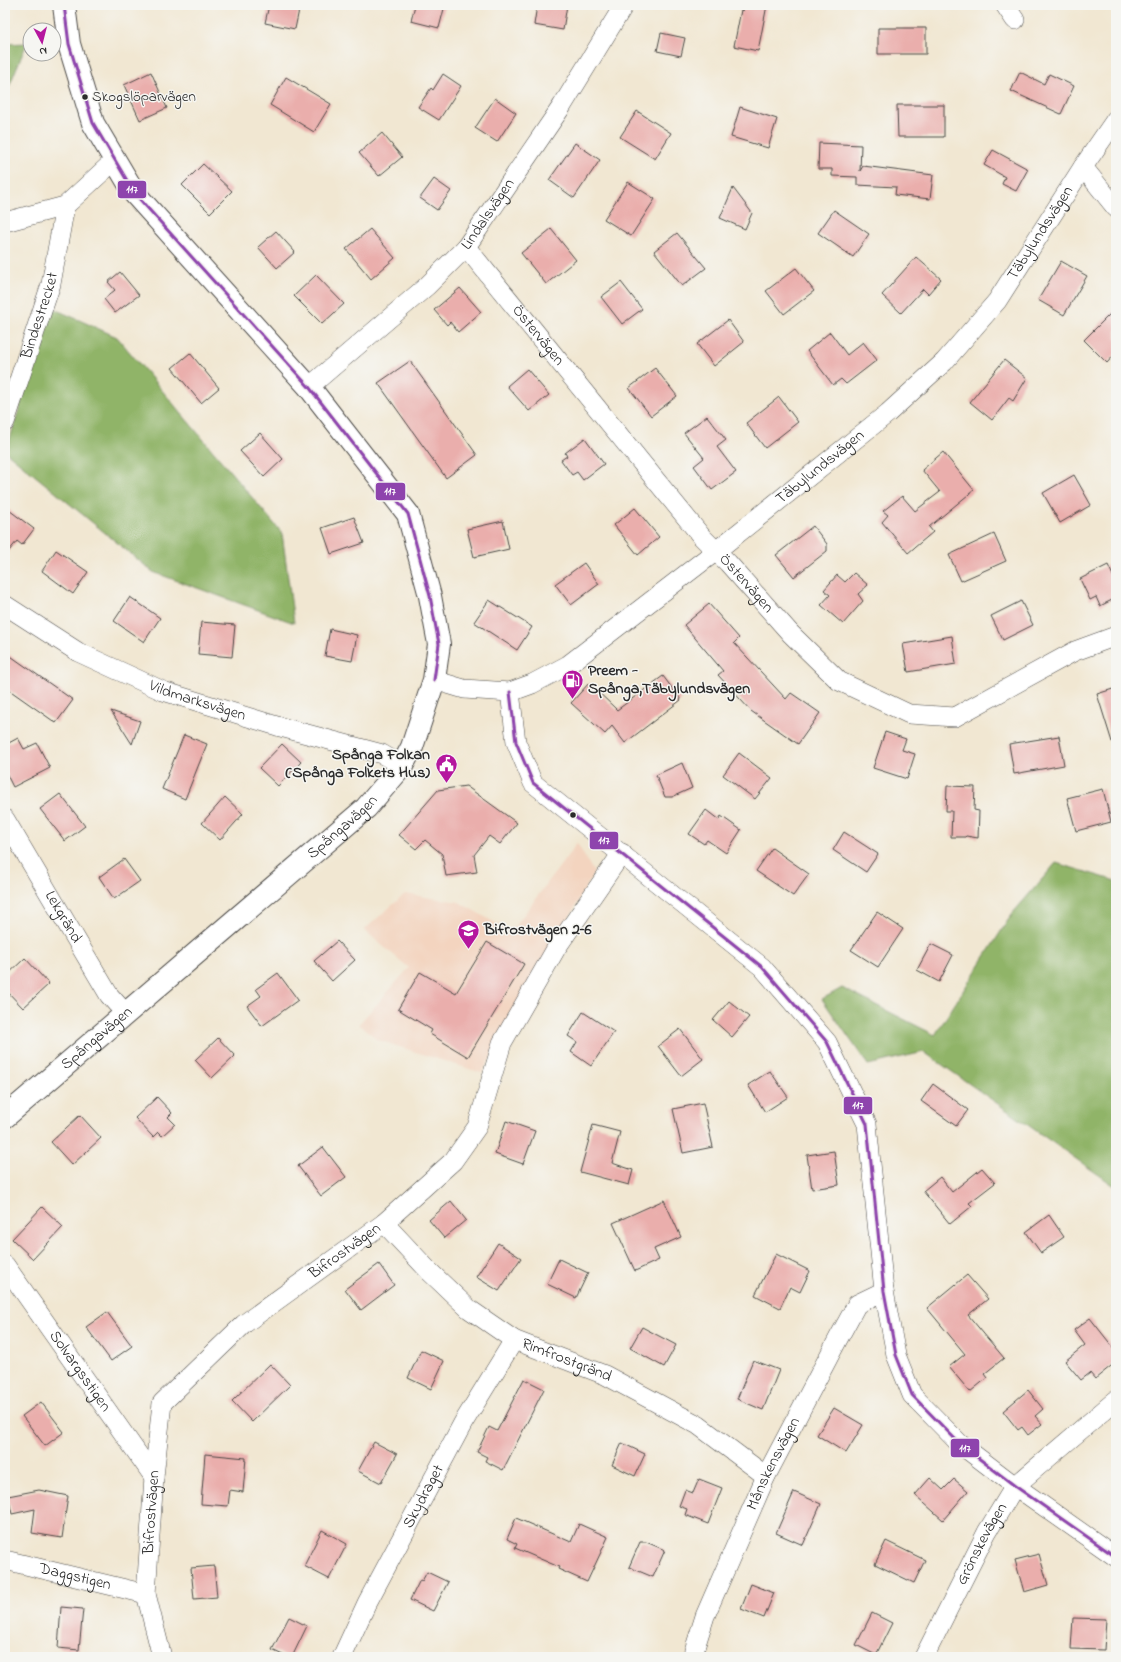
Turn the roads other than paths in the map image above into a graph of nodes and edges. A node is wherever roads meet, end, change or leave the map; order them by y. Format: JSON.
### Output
{"nodes":[{"id":1,"x":64,"y":5,"type":"edge"},
{"id":2,"x":624,"y":5,"type":"edge"},
{"id":3,"x":1116,"y":119,"type":"edge"},
{"id":4,"x":115,"y":160,"type":"junction"},
{"id":5,"x":1083,"y":167,"type":"junction"},
{"id":6,"x":65,"y":206,"type":"junction"},
{"id":7,"x":1116,"y":208,"type":"edge"},
{"id":8,"x":5,"y":222,"type":"edge"},
{"id":9,"x":466,"y":247,"type":"junction"},
{"id":10,"x":309,"y":387,"type":"junction"},
{"id":11,"x":5,"y":422,"type":"edge"},
{"id":12,"x":716,"y":551,"type":"junction"},
{"id":13,"x":5,"y":605,"type":"edge"},
{"id":14,"x":1116,"y":636,"type":"edge"},
{"id":15,"x":434,"y":680,"type":"junction"},
{"id":16,"x":510,"y":692,"type":"junction"},
{"id":17,"x":402,"y":766,"type":"junction"},
{"id":18,"x":5,"y":819,"type":"edge"},
{"id":19,"x":622,"y":853,"type":"junction"},
{"id":20,"x":126,"y":1013,"type":"junction"},
{"id":21,"x":5,"y":1117,"type":"edge"},
{"id":22,"x":384,"y":1223,"type":"junction"},
{"id":23,"x":5,"y":1265,"type":"edge"},
{"id":24,"x":884,"y":1291,"type":"junction"},
{"id":25,"x":514,"y":1340,"type":"junction"},
{"id":26,"x":1116,"y":1400,"type":"edge"},
{"id":27,"x":766,"y":1476,"type":"junction"},
{"id":28,"x":154,"y":1477,"type":"junction"},
{"id":29,"x":1015,"y":1486,"type":"junction"},
{"id":30,"x":1116,"y":1557,"type":"edge"},
{"id":31,"x":5,"y":1560,"type":"edge"},
{"id":32,"x":146,"y":1594,"type":"junction"},
{"id":33,"x":162,"y":1657,"type":"edge"},
{"id":34,"x":342,"y":1657,"type":"edge"},
{"id":35,"x":692,"y":1657,"type":"edge"},
{"id":36,"x":924,"y":1657,"type":"edge"}],
"edges":[{"from":1,"to":4,"type":"street","name":"Spångavägen"},
{"from":2,"to":9,"type":"street","name":"Lindalsvägen"},
{"from":3,"to":5,"type":"street","name":"Täbylundsvägen"},
{"from":4,"to":6,"type":"street"},
{"from":4,"to":10,"type":"street","name":"Spångavägen"},
{"from":5,"to":7,"type":"street"},
{"from":5,"to":12,"type":"street","name":"Täbylundsvägen"},
{"from":6,"to":8,"type":"street"},
{"from":6,"to":11,"type":"street","name":"Bindestrecket"},
{"from":9,"to":10,"type":"street","name":"Lindalsvägen"},
{"from":9,"to":12,"type":"street","name":"Östervägen"},
{"from":10,"to":15,"type":"street","name":"Spångavägen"},
{"from":12,"to":14,"type":"street","name":"Östervägen"},
{"from":12,"to":16,"type":"street","name":"Täbylundsvägen"},
{"from":13,"to":17,"type":"street","name":"Vildmarksvägen"},
{"from":15,"to":16,"type":"street","name":"Täbylundsvägen"},
{"from":15,"to":17,"type":"street","name":"Spångavägen"},
{"from":16,"to":19,"type":"street"},
{"from":17,"to":20,"type":"street","name":"Spångavägen"},
{"from":18,"to":20,"type":"street","name":"Lekgränd"},
{"from":19,"to":22,"type":"street","name":"Bifrostvägen"},
{"from":19,"to":24,"type":"street"},
{"from":20,"to":21,"type":"street","name":"Spångavägen"},
{"from":22,"to":25,"type":"street","name":"Rimfrostgränd"},
{"from":22,"to":28,"type":"street","name":"Bifrostvägen"},
{"from":23,"to":28,"type":"street","name":"Solvargsstigen"},
{"from":24,"to":27,"type":"street","name":"Månskensvägen"},
{"from":24,"to":29,"type":"street"},
{"from":25,"to":27,"type":"street","name":"Rimfrostgränd"},
{"from":25,"to":34,"type":"street","name":"Skydraget"},
{"from":26,"to":29,"type":"street","name":"Grönskevägen"},
{"from":27,"to":35,"type":"street","name":"Månskensvägen"},
{"from":28,"to":32,"type":"street","name":"Bifrostvägen"},
{"from":29,"to":30,"type":"street"},
{"from":29,"to":36,"type":"street","name":"Grönskevägen"},
{"from":31,"to":32,"type":"street","name":"Daggstigen"},
{"from":32,"to":33,"type":"street","name":"Bifrostvägen"}]}
